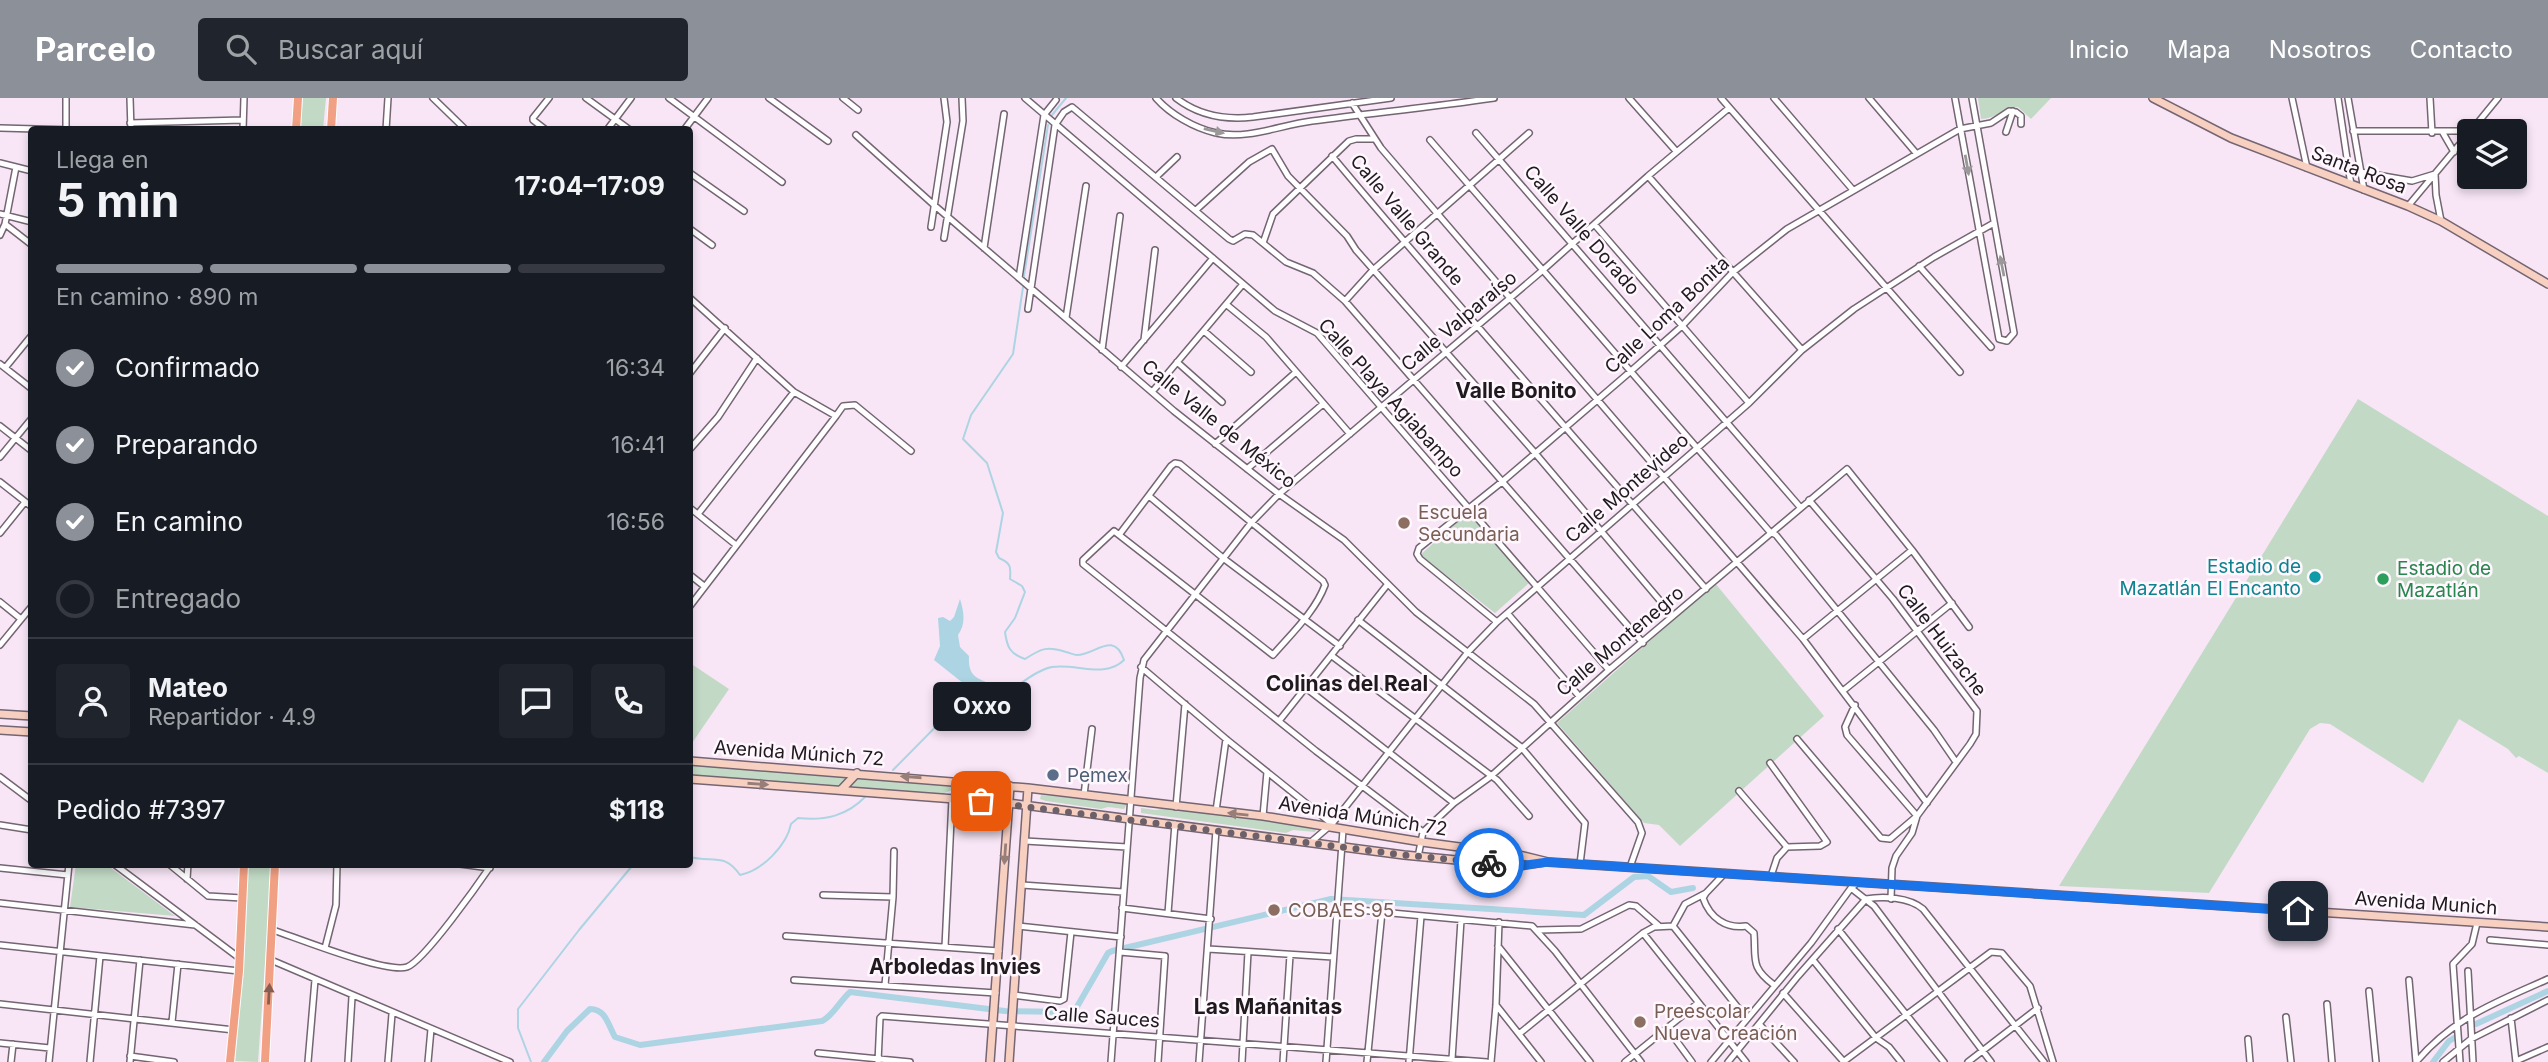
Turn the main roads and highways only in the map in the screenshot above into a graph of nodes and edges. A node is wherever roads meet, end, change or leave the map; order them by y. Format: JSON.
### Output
{"nodes":[{"id":1,"x":298,"y":98,"type":"edge"},
{"id":2,"x":333,"y":98,"type":"edge"},
{"id":3,"x":2153,"y":98,"type":"edge"},
{"id":4,"x":296,"y":126,"type":"edge"},
{"id":5,"x":331,"y":126,"type":"edge"},
{"id":6,"x":2548,"y":284,"type":"edge"},
{"id":7,"x":0,"y":714,"type":"edge"},
{"id":8,"x":28,"y":716,"type":"edge"},
{"id":9,"x":0,"y":730,"type":"edge"},
{"id":10,"x":28,"y":732,"type":"edge"},
{"id":11,"x":693,"y":761,"type":"edge"},
{"id":12,"x":861,"y":773,"type":"junction"},
{"id":13,"x":693,"y":779,"type":"edge"},
{"id":14,"x":1010,"y":786,"type":"junction"},
{"id":15,"x":1028,"y":788,"type":"junction"},
{"id":16,"x":841,"y":790,"type":"junction"},
{"id":17,"x":865,"y":792,"type":"junction"},
{"id":18,"x":1008,"y":803,"type":"junction"},
{"id":19,"x":1027,"y":806,"type":"junction"},
{"id":20,"x":1399,"y":838,"type":"junction"},
{"id":21,"x":1404,"y":855,"type":"junction"},
{"id":22,"x":1548,"y":862,"type":"junction"},
{"id":23,"x":244,"y":868,"type":"edge"},
{"id":24,"x":275,"y":868,"type":"edge"},
{"id":25,"x":2548,"y":927,"type":"edge"},
{"id":26,"x":230,"y":1062,"type":"edge"},
{"id":27,"x":265,"y":1062,"type":"edge"},
{"id":28,"x":990,"y":1062,"type":"edge"},
{"id":29,"x":1009,"y":1062,"type":"edge"}],
"edges":[{"from":1,"to":4,"type":"main road"},
{"from":2,"to":5,"type":"main road"},
{"from":3,"to":6,"type":"main road","name":"Santa Rosa"},
{"from":7,"to":8,"type":"main road"},
{"from":9,"to":10,"type":"main road"},
{"from":11,"to":12,"type":"main road","name":"Avenida Múnich 72"},
{"from":14,"to":12,"type":"main road","name":"Avenida Múnich 72","one_way":true},
{"from":12,"to":16,"type":"main road"},
{"from":12,"to":17,"type":"main road"},
{"from":13,"to":16,"type":"main road","name":"Avenida Múnich 72","one_way":true},
{"from":14,"to":15,"type":"main road","name":"Avenida Múnich 72"},
{"from":14,"to":18,"type":"main road"},
{"from":15,"to":19,"type":"main road"},
{"from":20,"to":15,"type":"main road","name":"Avenida Múnich 72","one_way":true},
{"from":16,"to":17,"type":"main road","name":"Avenida Múnich 72"},
{"from":17,"to":18,"type":"main road","name":"Avenida Múnich 72"},
{"from":18,"to":19,"type":"main road","name":"Avenida Múnich 72"},
{"from":18,"to":28,"type":"main road","one_way":true},
{"from":19,"to":21,"type":"main road","name":"Avenida Múnich 72"},
{"from":19,"to":29,"type":"main road"},
{"from":20,"to":21,"type":"main road"},
{"from":20,"to":22,"type":"main road","name":"Avenida Múnich 72"},
{"from":21,"to":22,"type":"main road","name":"Avenida Múnich 72"},
{"from":22,"to":25,"type":"main road","name":"Avenida Munich"},
{"from":23,"to":26,"type":"main road"},
{"from":27,"to":24,"type":"main road","one_way":true}]}
